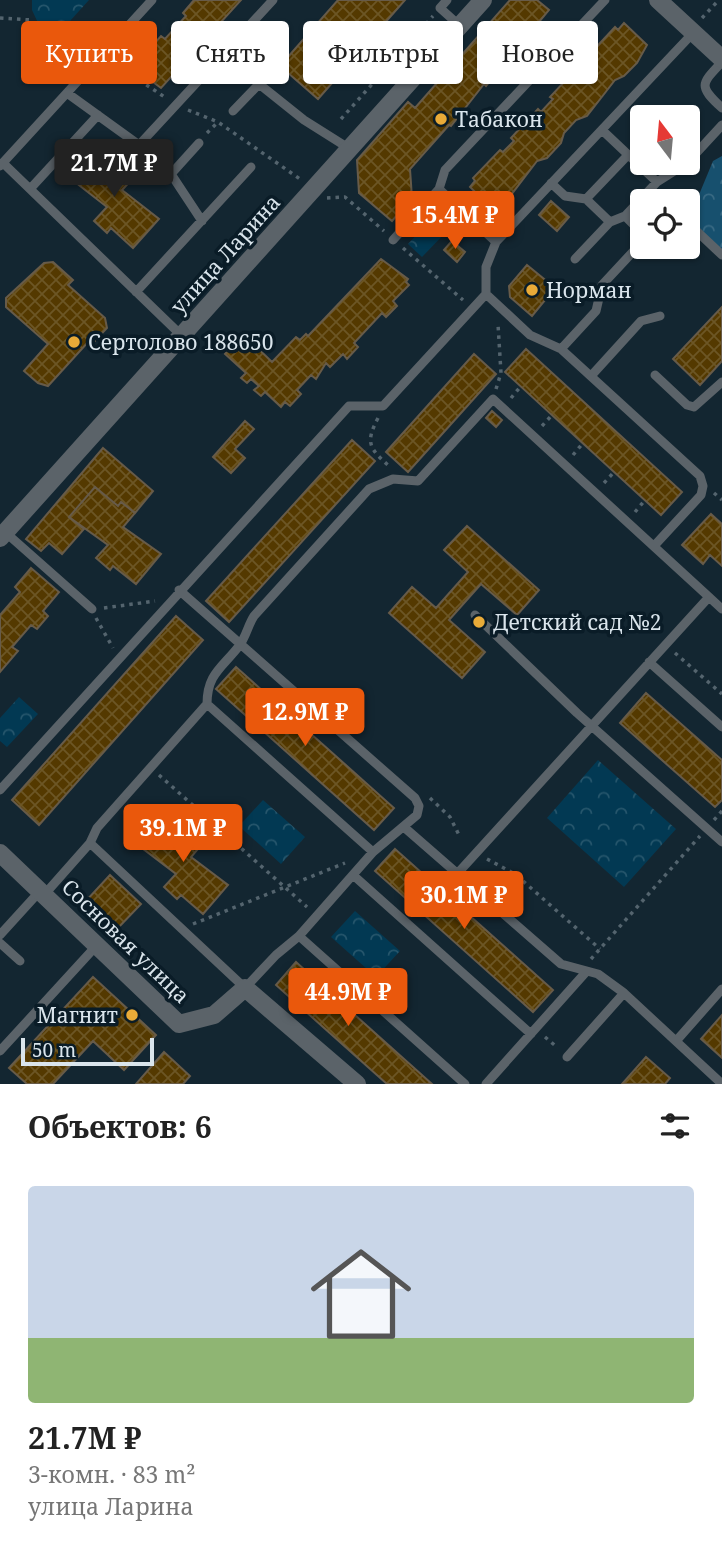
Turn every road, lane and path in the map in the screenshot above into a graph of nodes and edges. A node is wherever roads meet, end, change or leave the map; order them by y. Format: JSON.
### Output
{"nodes":[{"id":1,"x":152,"y":0,"type":"edge"},
{"id":2,"x":273,"y":0,"type":"edge"},
{"id":3,"x":482,"y":0,"type":"edge"},
{"id":4,"x":658,"y":0,"type":"edge"},
{"id":5,"x":600,"y":2,"type":"edge"},
{"id":6,"x":444,"y":4,"type":"edge"},
{"id":7,"x":0,"y":18,"type":"edge"},
{"id":8,"x":32,"y":21,"type":"edge"},
{"id":9,"x":133,"y":21,"type":"edge"},
{"id":10,"x":456,"y":21,"type":"edge"},
{"id":11,"x":463,"y":22,"type":"edge"},
{"id":12,"x":694,"y":33,"type":"junction"},
{"id":13,"x":722,"y":60,"type":"edge"},
{"id":14,"x":76,"y":84,"type":"edge"},
{"id":15,"x":145,"y":84,"type":"edge"},
{"id":16,"x":408,"y":84,"type":"edge"},
{"id":17,"x":68,"y":93,"type":"junction"},
{"id":18,"x":161,"y":95,"type":"dead end"},
{"id":19,"x":176,"y":106,"type":"junction"},
{"id":20,"x":722,"y":108,"type":"edge"},
{"id":21,"x":233,"y":111,"type":"dead end"},
{"id":22,"x":98,"y":115,"type":"junction"},
{"id":23,"x":341,"y":119,"type":"dead end"},
{"id":24,"x":722,"y":125,"type":"edge"},
{"id":25,"x":602,"y":130,"type":"junction"},
{"id":26,"x":199,"y":143,"type":"dead end"},
{"id":27,"x":139,"y":145,"type":"junction"},
{"id":28,"x":700,"y":148,"type":"edge"},
{"id":29,"x":350,"y":149,"type":"junction"},
{"id":30,"x":628,"y":155,"type":"junction"},
{"id":31,"x":1,"y":165,"type":"edge"},
{"id":32,"x":251,"y":167,"type":"dead end"},
{"id":33,"x":170,"y":174,"type":"junction"},
{"id":34,"x":668,"y":175,"type":"edge"},
{"id":35,"x":304,"y":182,"type":"dead end"},
{"id":36,"x":657,"y":182,"type":"junction"},
{"id":37,"x":551,"y":183,"type":"junction"},
{"id":38,"x":439,"y":188,"type":"junction"},
{"id":39,"x":30,"y":189,"type":"junction"},
{"id":40,"x":586,"y":199,"type":"junction"},
{"id":41,"x":625,"y":216,"type":"junction"},
{"id":42,"x":202,"y":221,"type":"junction"},
{"id":43,"x":630,"y":221,"type":"edge"},
{"id":44,"x":610,"y":222,"type":"junction"},
{"id":45,"x":700,"y":234,"type":"edge"},
{"id":46,"x":393,"y":240,"type":"dead end"},
{"id":47,"x":496,"y":242,"type":"junction"},
{"id":48,"x":630,"y":255,"type":"edge"},
{"id":49,"x":722,"y":255,"type":"edge"},
{"id":50,"x":575,"y":259,"type":"dead end"},
{"id":51,"x":136,"y":292,"type":"junction"},
{"id":52,"x":486,"y":294,"type":"junction"},
{"id":53,"x":497,"y":304,"type":"junction"},
{"id":54,"x":660,"y":316,"type":"dead end"},
{"id":55,"x":182,"y":336,"type":"junction"},
{"id":56,"x":561,"y":349,"type":"junction"},
{"id":57,"x":655,"y":374,"type":"dead end"},
{"id":58,"x":591,"y":376,"type":"junction"},
{"id":59,"x":722,"y":382,"type":"edge"},
{"id":60,"x":493,"y":399,"type":"junction"},
{"id":61,"x":383,"y":406,"type":"junction"},
{"id":62,"x":376,"y":454,"type":"dead end"},
{"id":63,"x":2,"y":535,"type":"edge"},
{"id":64,"x":654,"y":547,"type":"junction"},
{"id":65,"x":179,"y":590,"type":"junction"},
{"id":66,"x":709,"y":597,"type":"junction"},
{"id":67,"x":171,"y":599,"type":"junction"},
{"id":68,"x":92,"y":609,"type":"junction"},
{"id":69,"x":722,"y":609,"type":"edge"},
{"id":70,"x":475,"y":615,"type":"dead end"},
{"id":71,"x":242,"y":643,"type":"junction"},
{"id":72,"x":666,"y":644,"type":"junction"},
{"id":73,"x":120,"y":656,"type":"junction"},
{"id":74,"x":649,"y":662,"type":"junction"},
{"id":75,"x":722,"y":694,"type":"edge"},
{"id":76,"x":207,"y":704,"type":"junction"},
{"id":77,"x":591,"y":726,"type":"junction"},
{"id":78,"x":721,"y":726,"type":"edge"},
{"id":79,"x":151,"y":767,"type":"junction"},
{"id":80,"x":0,"y":790,"type":"edge"},
{"id":81,"x":722,"y":811,"type":"edge"},
{"id":82,"x":405,"y":828,"type":"junction"},
{"id":83,"x":707,"y":829,"type":"junction"},
{"id":84,"x":722,"y":842,"type":"edge"},
{"id":85,"x":90,"y":844,"type":"junction"},
{"id":86,"x":373,"y":852,"type":"junction"},
{"id":87,"x":0,"y":853,"type":"edge"},
{"id":88,"x":485,"y":858,"type":"dead end"},
{"id":89,"x":457,"y":874,"type":"junction"},
{"id":90,"x":353,"y":875,"type":"junction"},
{"id":91,"x":285,"y":887,"type":"junction"},
{"id":92,"x":42,"y":893,"type":"junction"},
{"id":93,"x":317,"y":915,"type":"junction"},
{"id":94,"x":181,"y":929,"type":"junction"},
{"id":95,"x":0,"y":935,"type":"edge"},
{"id":96,"x":299,"y":936,"type":"junction"},
{"id":97,"x":0,"y":943,"type":"edge"},
{"id":98,"x":97,"y":945,"type":"junction"},
{"id":99,"x":600,"y":949,"type":"junction"},
{"id":100,"x":20,"y":961,"type":"dead end"},
{"id":101,"x":584,"y":971,"type":"junction"},
{"id":102,"x":245,"y":988,"type":"junction"},
{"id":103,"x":722,"y":989,"type":"edge"},
{"id":104,"x":624,"y":993,"type":"junction"},
{"id":105,"x":533,"y":1032,"type":"junction"},
{"id":106,"x":677,"y":1040,"type":"junction"},
{"id":107,"x":0,"y":1051,"type":"edge"},
{"id":108,"x":567,"y":1056,"type":"joint"},
{"id":109,"x":357,"y":1084,"type":"edge"},
{"id":110,"x":465,"y":1084,"type":"edge"},
{"id":111,"x":486,"y":1084,"type":"edge"},
{"id":112,"x":722,"y":1084,"type":"edge"}],
"edges":[{"from":1,"to":9,"type":"lane"},
{"from":2,"to":19,"type":"lane"},
{"from":3,"to":11,"type":"street","name":"улица Ларина"},
{"from":4,"to":12,"type":"street"},
{"from":5,"to":38,"type":"lane"},
{"from":6,"to":10,"type":"lane"},
{"from":6,"to":23,"type":"path"},
{"from":7,"to":8,"type":"path"},
{"from":12,"to":13,"type":"street"},
{"from":12,"to":25,"type":"lane"},
{"from":13,"to":20,"type":"lane"},
{"from":14,"to":17,"type":"lane"},
{"from":15,"to":18,"type":"path"},
{"from":16,"to":29,"type":"street","name":"улица Ларина"},
{"from":17,"to":22,"type":"lane"},
{"from":17,"to":31,"type":"lane"},
{"from":19,"to":27,"type":"lane"},
{"from":19,"to":35,"type":"path"},
{"from":21,"to":29,"type":"lane"},
{"from":22,"to":27,"type":"lane"},
{"from":22,"to":39,"type":"lane"},
{"from":24,"to":28,"type":"lane"},
{"from":25,"to":30,"type":"lane"},
{"from":25,"to":37,"type":"lane"},
{"from":26,"to":33,"type":"lane"},
{"from":27,"to":33,"type":"lane"},
{"from":29,"to":55,"type":"street","name":"улица Ларина"},
{"from":30,"to":36,"type":"lane"},
{"from":30,"to":40,"type":"lane"},
{"from":31,"to":39,"type":"lane"},
{"from":32,"to":42,"type":"lane"},
{"from":33,"to":42,"type":"lane"},
{"from":34,"to":36,"type":"lane"},
{"from":36,"to":41,"type":"lane"},
{"from":37,"to":40,"type":"lane"},
{"from":37,"to":47,"type":"lane"},
{"from":38,"to":46,"type":"lane"},
{"from":38,"to":47,"type":"lane"},
{"from":39,"to":51,"type":"lane"},
{"from":40,"to":44,"type":"lane"},
{"from":41,"to":43,"type":"lane"},
{"from":41,"to":44,"type":"lane"},
{"from":42,"to":51,"type":"lane"},
{"from":44,"to":50,"type":"lane"},
{"from":45,"to":49,"type":"lane"},
{"from":47,"to":52,"type":"lane"},
{"from":48,"to":56,"type":"lane"},
{"from":51,"to":55,"type":"lane"},
{"from":52,"to":53,"type":"lane"},
{"from":52,"to":61,"type":"lane"},
{"from":53,"to":56,"type":"lane"},
{"from":53,"to":60,"type":"path"},
{"from":54,"to":58,"type":"lane"},
{"from":55,"to":63,"type":"street","name":"улица Ларина"},
{"from":56,"to":58,"type":"lane"},
{"from":57,"to":59,"type":"lane"},
{"from":58,"to":64,"type":"lane"},
{"from":60,"to":64,"type":"lane"},
{"from":60,"to":71,"type":"lane"},
{"from":61,"to":62,"type":"path"},
{"from":61,"to":65,"type":"lane"},
{"from":63,"to":68,"type":"lane"},
{"from":64,"to":66,"type":"lane"},
{"from":65,"to":67,"type":"lane"},
{"from":65,"to":71,"type":"lane"},
{"from":66,"to":69,"type":"lane"},
{"from":66,"to":72,"type":"lane"},
{"from":67,"to":68,"type":"path"},
{"from":67,"to":73,"type":"lane"},
{"from":68,"to":73,"type":"path"},
{"from":70,"to":77,"type":"lane"},
{"from":71,"to":76,"type":"lane"},
{"from":71,"to":82,"type":"lane"},
{"from":72,"to":74,"type":"lane"},
{"from":72,"to":75,"type":"path"},
{"from":73,"to":80,"type":"lane"},
{"from":74,"to":77,"type":"lane"},
{"from":74,"to":78,"type":"lane"},
{"from":76,"to":79,"type":"lane"},
{"from":76,"to":86,"type":"lane"},
{"from":77,"to":83,"type":"lane"},
{"from":77,"to":89,"type":"lane"},
{"from":79,"to":85,"type":"lane"},
{"from":79,"to":91,"type":"path"},
{"from":81,"to":83,"type":"path"},
{"from":82,"to":86,"type":"lane"},
{"from":82,"to":89,"type":"lane"},
{"from":83,"to":84,"type":"lane"},
{"from":83,"to":99,"type":"path"},
{"from":85,"to":92,"type":"lane"},
{"from":85,"to":94,"type":"lane"},
{"from":86,"to":90,"type":"lane"},
{"from":86,"to":91,"type":"path"},
{"from":87,"to":92,"type":"street","name":"Сосновая улица"},
{"from":88,"to":99,"type":"path"},
{"from":89,"to":101,"type":"lane"},
{"from":90,"to":93,"type":"lane"},
{"from":90,"to":105,"type":"lane"},
{"from":91,"to":93,"type":"path"},
{"from":91,"to":94,"type":"path"},
{"from":92,"to":95,"type":"lane"},
{"from":92,"to":98,"type":"street","name":"Сосновая улица"},
{"from":93,"to":96,"type":"lane"},
{"from":94,"to":102,"type":"lane"},
{"from":96,"to":102,"type":"lane"},
{"from":96,"to":110,"type":"lane"},
{"from":97,"to":100,"type":"lane"},
{"from":98,"to":102,"type":"street","name":"Сосновая улица"},
{"from":98,"to":107,"type":"lane"},
{"from":99,"to":101,"type":"path"},
{"from":101,"to":104,"type":"lane"},
{"from":101,"to":105,"type":"lane"},
{"from":102,"to":109,"type":"street"},
{"from":103,"to":106,"type":"lane"},
{"from":104,"to":106,"type":"lane"},
{"from":104,"to":108,"type":"lane"},
{"from":105,"to":108,"type":"path"},
{"from":105,"to":111,"type":"lane"},
{"from":106,"to":112,"type":"lane"}]}
